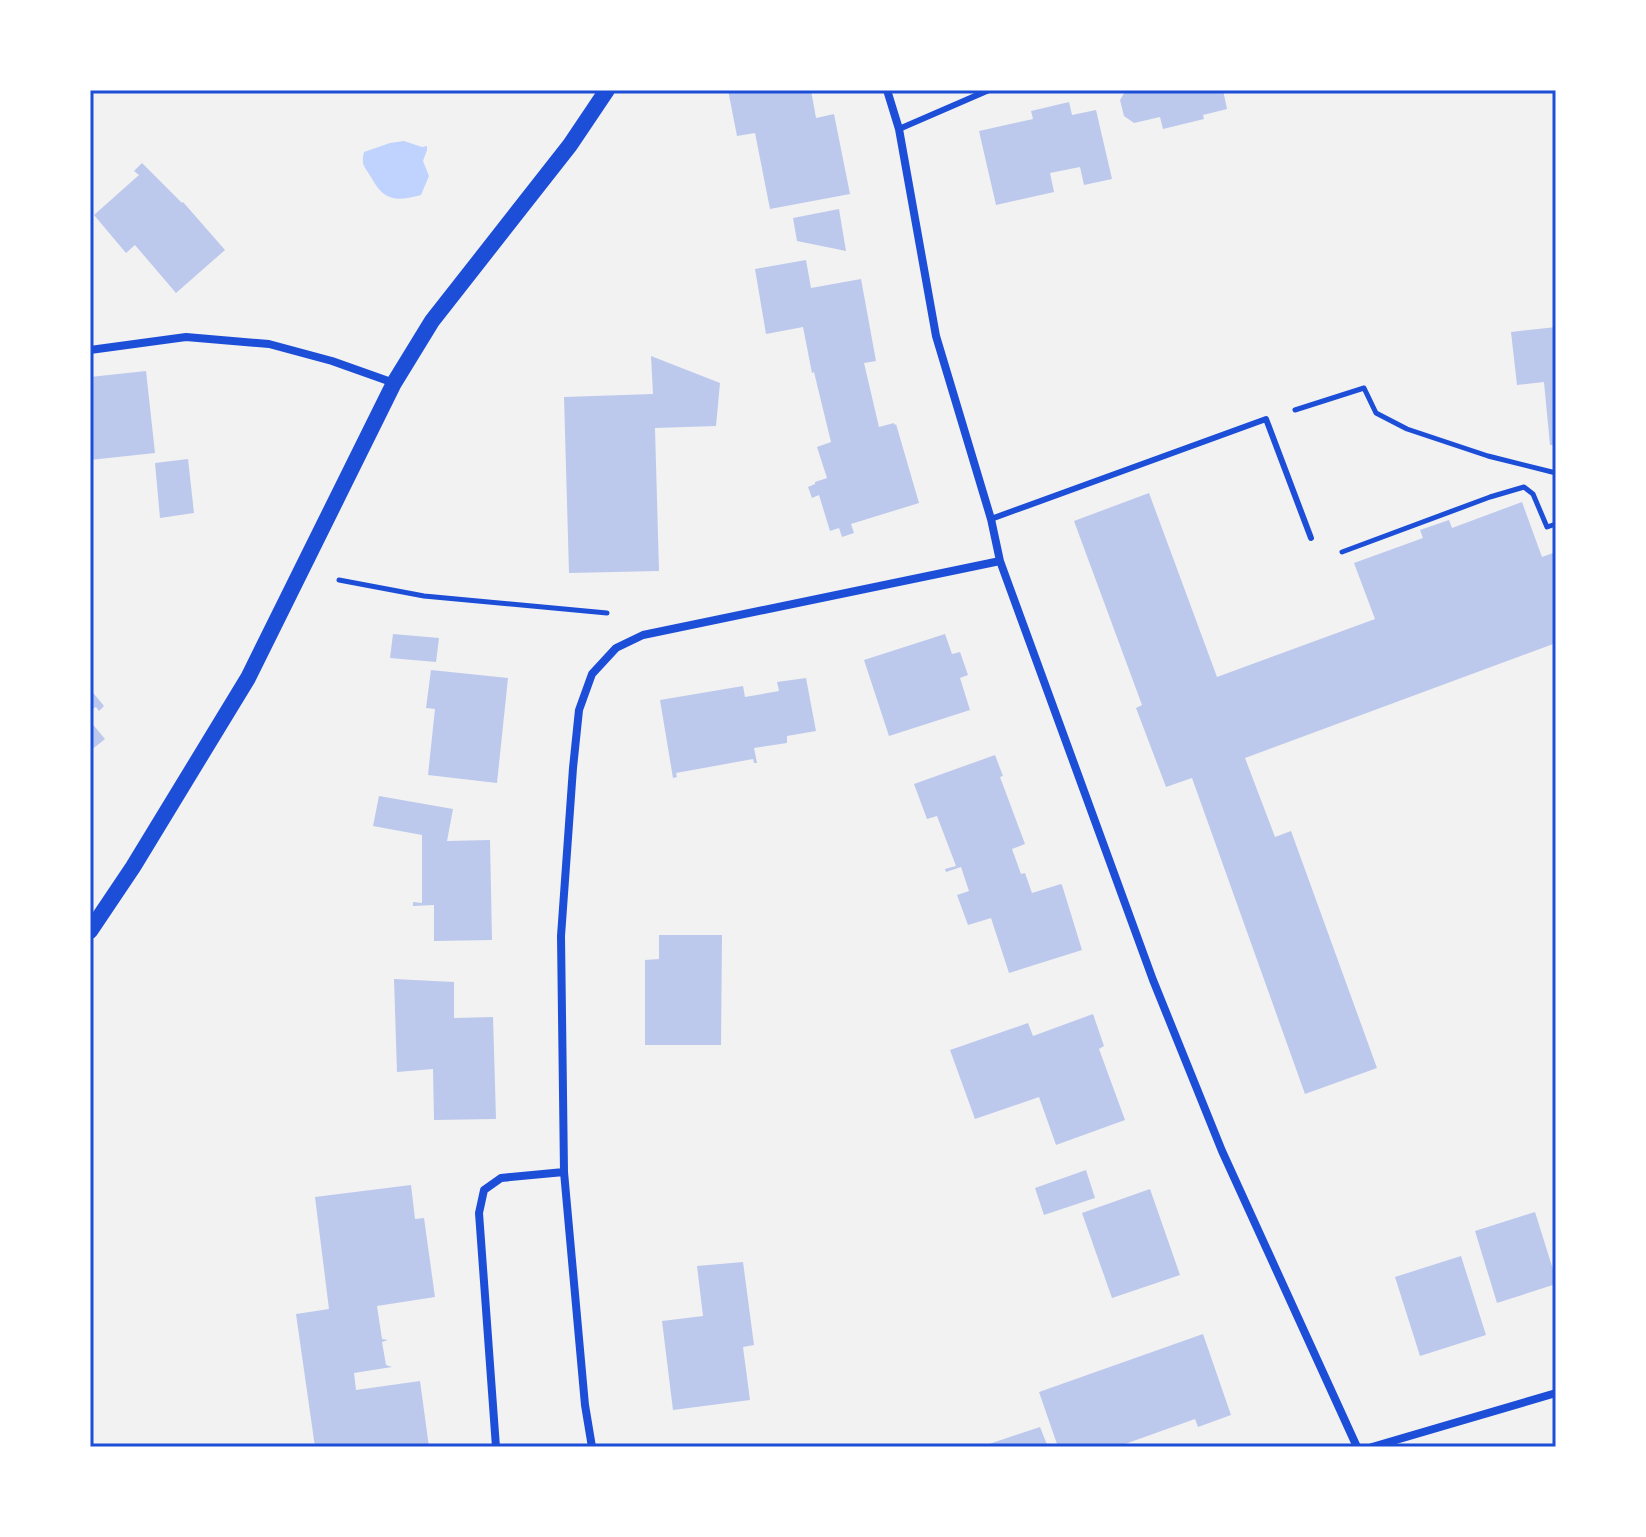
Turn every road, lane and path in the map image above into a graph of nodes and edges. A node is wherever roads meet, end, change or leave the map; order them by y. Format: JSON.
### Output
{"nodes":[{"id":1,"x":607,"y":90,"type":"edge"},
{"id":2,"x":887,"y":90,"type":"edge"},
{"id":3,"x":989,"y":90,"type":"edge"},
{"id":4,"x":899,"y":129,"type":"junction"},
{"id":5,"x":90,"y":350,"type":"edge"},
{"id":6,"x":394,"y":383,"type":"junction"},
{"id":7,"x":1266,"y":419,"type":"junction"},
{"id":8,"x":1556,"y":473,"type":"edge"},
{"id":9,"x":991,"y":519,"type":"junction"},
{"id":10,"x":1556,"y":524,"type":"edge"},
{"id":11,"x":1311,"y":538,"type":"dead end"},
{"id":12,"x":1342,"y":552,"type":"dead end"},
{"id":13,"x":1000,"y":561,"type":"junction"},
{"id":14,"x":299,"y":572,"type":"junction"},
{"id":15,"x":643,"y":635,"type":"junction"},
{"id":16,"x":90,"y":931,"type":"edge"},
{"id":17,"x":564,"y":1172,"type":"junction"},
{"id":18,"x":1556,"y":1393,"type":"edge"},
{"id":19,"x":496,"y":1447,"type":"edge"},
{"id":20,"x":592,"y":1447,"type":"edge"},
{"id":21,"x":1357,"y":1447,"type":"edge"},
{"id":22,"x":1372,"y":1447,"type":"edge"}],
"edges":[{"from":1,"to":6,"type":"main road"},
{"from":2,"to":4,"type":"street"},
{"from":3,"to":4,"type":"lane"},
{"from":4,"to":9,"type":"street"},
{"from":5,"to":6,"type":"street"},
{"from":6,"to":14,"type":"main road"},
{"from":7,"to":8,"type":"path"},
{"from":7,"to":9,"type":"lane"},
{"from":7,"to":11,"type":"lane"},
{"from":9,"to":13,"type":"street"},
{"from":10,"to":12,"type":"path"},
{"from":13,"to":15,"type":"street"},
{"from":13,"to":21,"type":"street"},
{"from":14,"to":15,"type":"path"},
{"from":14,"to":16,"type":"main road"},
{"from":15,"to":17,"type":"street"},
{"from":17,"to":19,"type":"street"},
{"from":17,"to":20,"type":"street"},
{"from":18,"to":22,"type":"street"}]}
